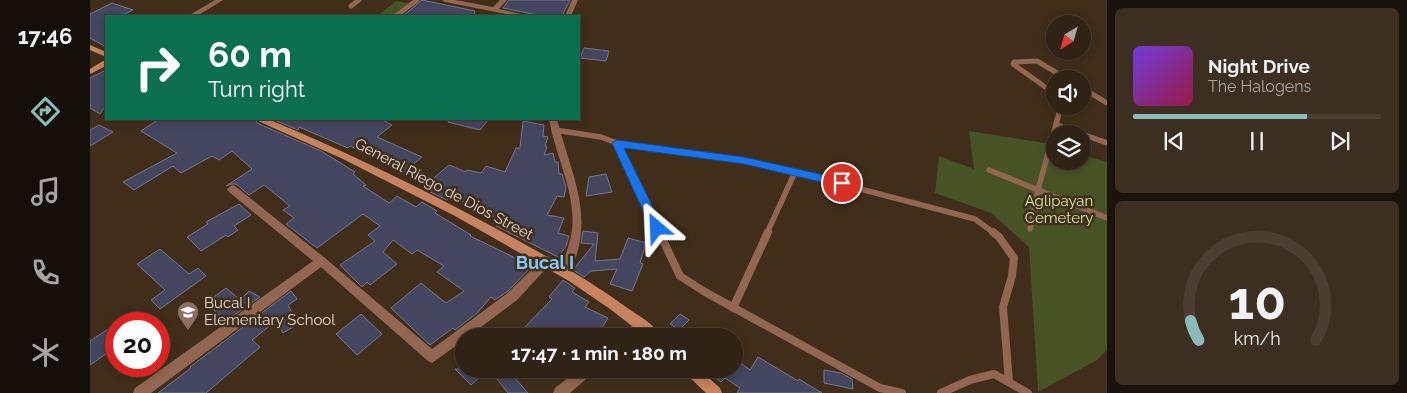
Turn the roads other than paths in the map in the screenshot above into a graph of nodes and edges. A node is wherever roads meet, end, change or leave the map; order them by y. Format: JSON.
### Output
{"nodes":[{"id":1,"x":220,"y":0,"type":"edge"},
{"id":2,"x":359,"y":0,"type":"edge"},
{"id":3,"x":417,"y":0,"type":"edge"},
{"id":4,"x":445,"y":0,"type":"edge"},
{"id":5,"x":504,"y":0,"type":"edge"},
{"id":6,"x":575,"y":0,"type":"edge"},
{"id":7,"x":351,"y":6,"type":"dead end"},
{"id":8,"x":494,"y":10,"type":"junction"},
{"id":9,"x":194,"y":15,"type":"edge"},
{"id":10,"x":397,"y":15,"type":"edge"},
{"id":11,"x":521,"y":15,"type":"edge"},
{"id":12,"x":568,"y":15,"type":"edge"},
{"id":13,"x":90,"y":48,"type":"edge"},
{"id":14,"x":105,"y":54,"type":"edge"},
{"id":15,"x":105,"y":64,"type":"edge"},
{"id":16,"x":1052,"y":70,"type":"edge"},
{"id":17,"x":90,"y":72,"type":"edge"},
{"id":18,"x":1046,"y":88,"type":"edge"},
{"id":19,"x":1091,"y":94,"type":"edge"},
{"id":20,"x":1107,"y":104,"type":"edge"},
{"id":21,"x":1059,"y":115,"type":"edge"},
{"id":22,"x":263,"y":120,"type":"edge"},
{"id":23,"x":553,"y":120,"type":"edge"},
{"id":24,"x":1057,"y":125,"type":"edge"},
{"id":25,"x":555,"y":130,"type":"junction"},
{"id":26,"x":1091,"y":137,"type":"edge"},
{"id":27,"x":617,"y":143,"type":"junction"},
{"id":28,"x":1107,"y":143,"type":"edge"},
{"id":29,"x":1046,"y":163,"type":"edge"},
{"id":30,"x":988,"y":170,"type":"dead end"},
{"id":31,"x":795,"y":172,"type":"junction"},
{"id":32,"x":232,"y":189,"type":"dead end"},
{"id":33,"x":1038,"y":190,"type":"junction"},
{"id":34,"x":1107,"y":218,"type":"edge"},
{"id":35,"x":1030,"y":229,"type":"dead end"},
{"id":36,"x":321,"y":261,"type":"junction"},
{"id":37,"x":546,"y":261,"type":"junction"},
{"id":38,"x":565,"y":271,"type":"junction"},
{"id":39,"x":733,"y":308,"type":"junction"},
{"id":40,"x":640,"y":324,"type":"junction"},
{"id":41,"x":636,"y":328,"type":"edge"},
{"id":42,"x":645,"y":328,"type":"edge"},
{"id":43,"x":578,"y":378,"type":"edge"},
{"id":44,"x":699,"y":378,"type":"edge"},
{"id":45,"x":1009,"y":382,"type":"junction"},
{"id":46,"x":140,"y":393,"type":"edge"},
{"id":47,"x":560,"y":393,"type":"edge"},
{"id":48,"x":714,"y":393,"type":"edge"},
{"id":49,"x":902,"y":393,"type":"edge"},
{"id":50,"x":941,"y":393,"type":"edge"},
{"id":51,"x":1028,"y":393,"type":"edge"}],
"edges":[{"from":1,"to":9,"type":"street"},
{"from":2,"to":7,"type":"lane"},
{"from":3,"to":10,"type":"lane"},
{"from":4,"to":8,"type":"street"},
{"from":5,"to":8,"type":"street"},
{"from":6,"to":12,"type":"street"},
{"from":8,"to":11,"type":"street"},
{"from":13,"to":14,"type":"street"},
{"from":15,"to":17,"type":"street"},
{"from":16,"to":18,"type":"lane"},
{"from":19,"to":20,"type":"lane"},
{"from":21,"to":24,"type":"lane"},
{"from":22,"to":37,"type":"street","name":"General Riego de Dios Street"},
{"from":23,"to":25,"type":"street"},
{"from":25,"to":27,"type":"lane"},
{"from":25,"to":38,"type":"street"},
{"from":26,"to":28,"type":"lane"},
{"from":27,"to":31,"type":"lane"},
{"from":27,"to":39,"type":"lane"},
{"from":29,"to":33,"type":"lane"},
{"from":30,"to":33,"type":"lane"},
{"from":31,"to":39,"type":"lane"},
{"from":31,"to":45,"type":"lane"},
{"from":32,"to":36,"type":"street"},
{"from":33,"to":34,"type":"lane"},
{"from":33,"to":35,"type":"lane"},
{"from":36,"to":37,"type":"street"},
{"from":36,"to":46,"type":"street"},
{"from":37,"to":38,"type":"street","name":"General Riego de Dios Street"},
{"from":38,"to":40,"type":"street","name":"General Riego de Dios Street"},
{"from":39,"to":49,"type":"lane"},
{"from":40,"to":41,"type":"street"},
{"from":40,"to":42,"type":"street","name":"General Riego de Dios Street"},
{"from":43,"to":47,"type":"street"},
{"from":44,"to":48,"type":"street"},
{"from":45,"to":50,"type":"lane"},
{"from":45,"to":51,"type":"lane"}]}
